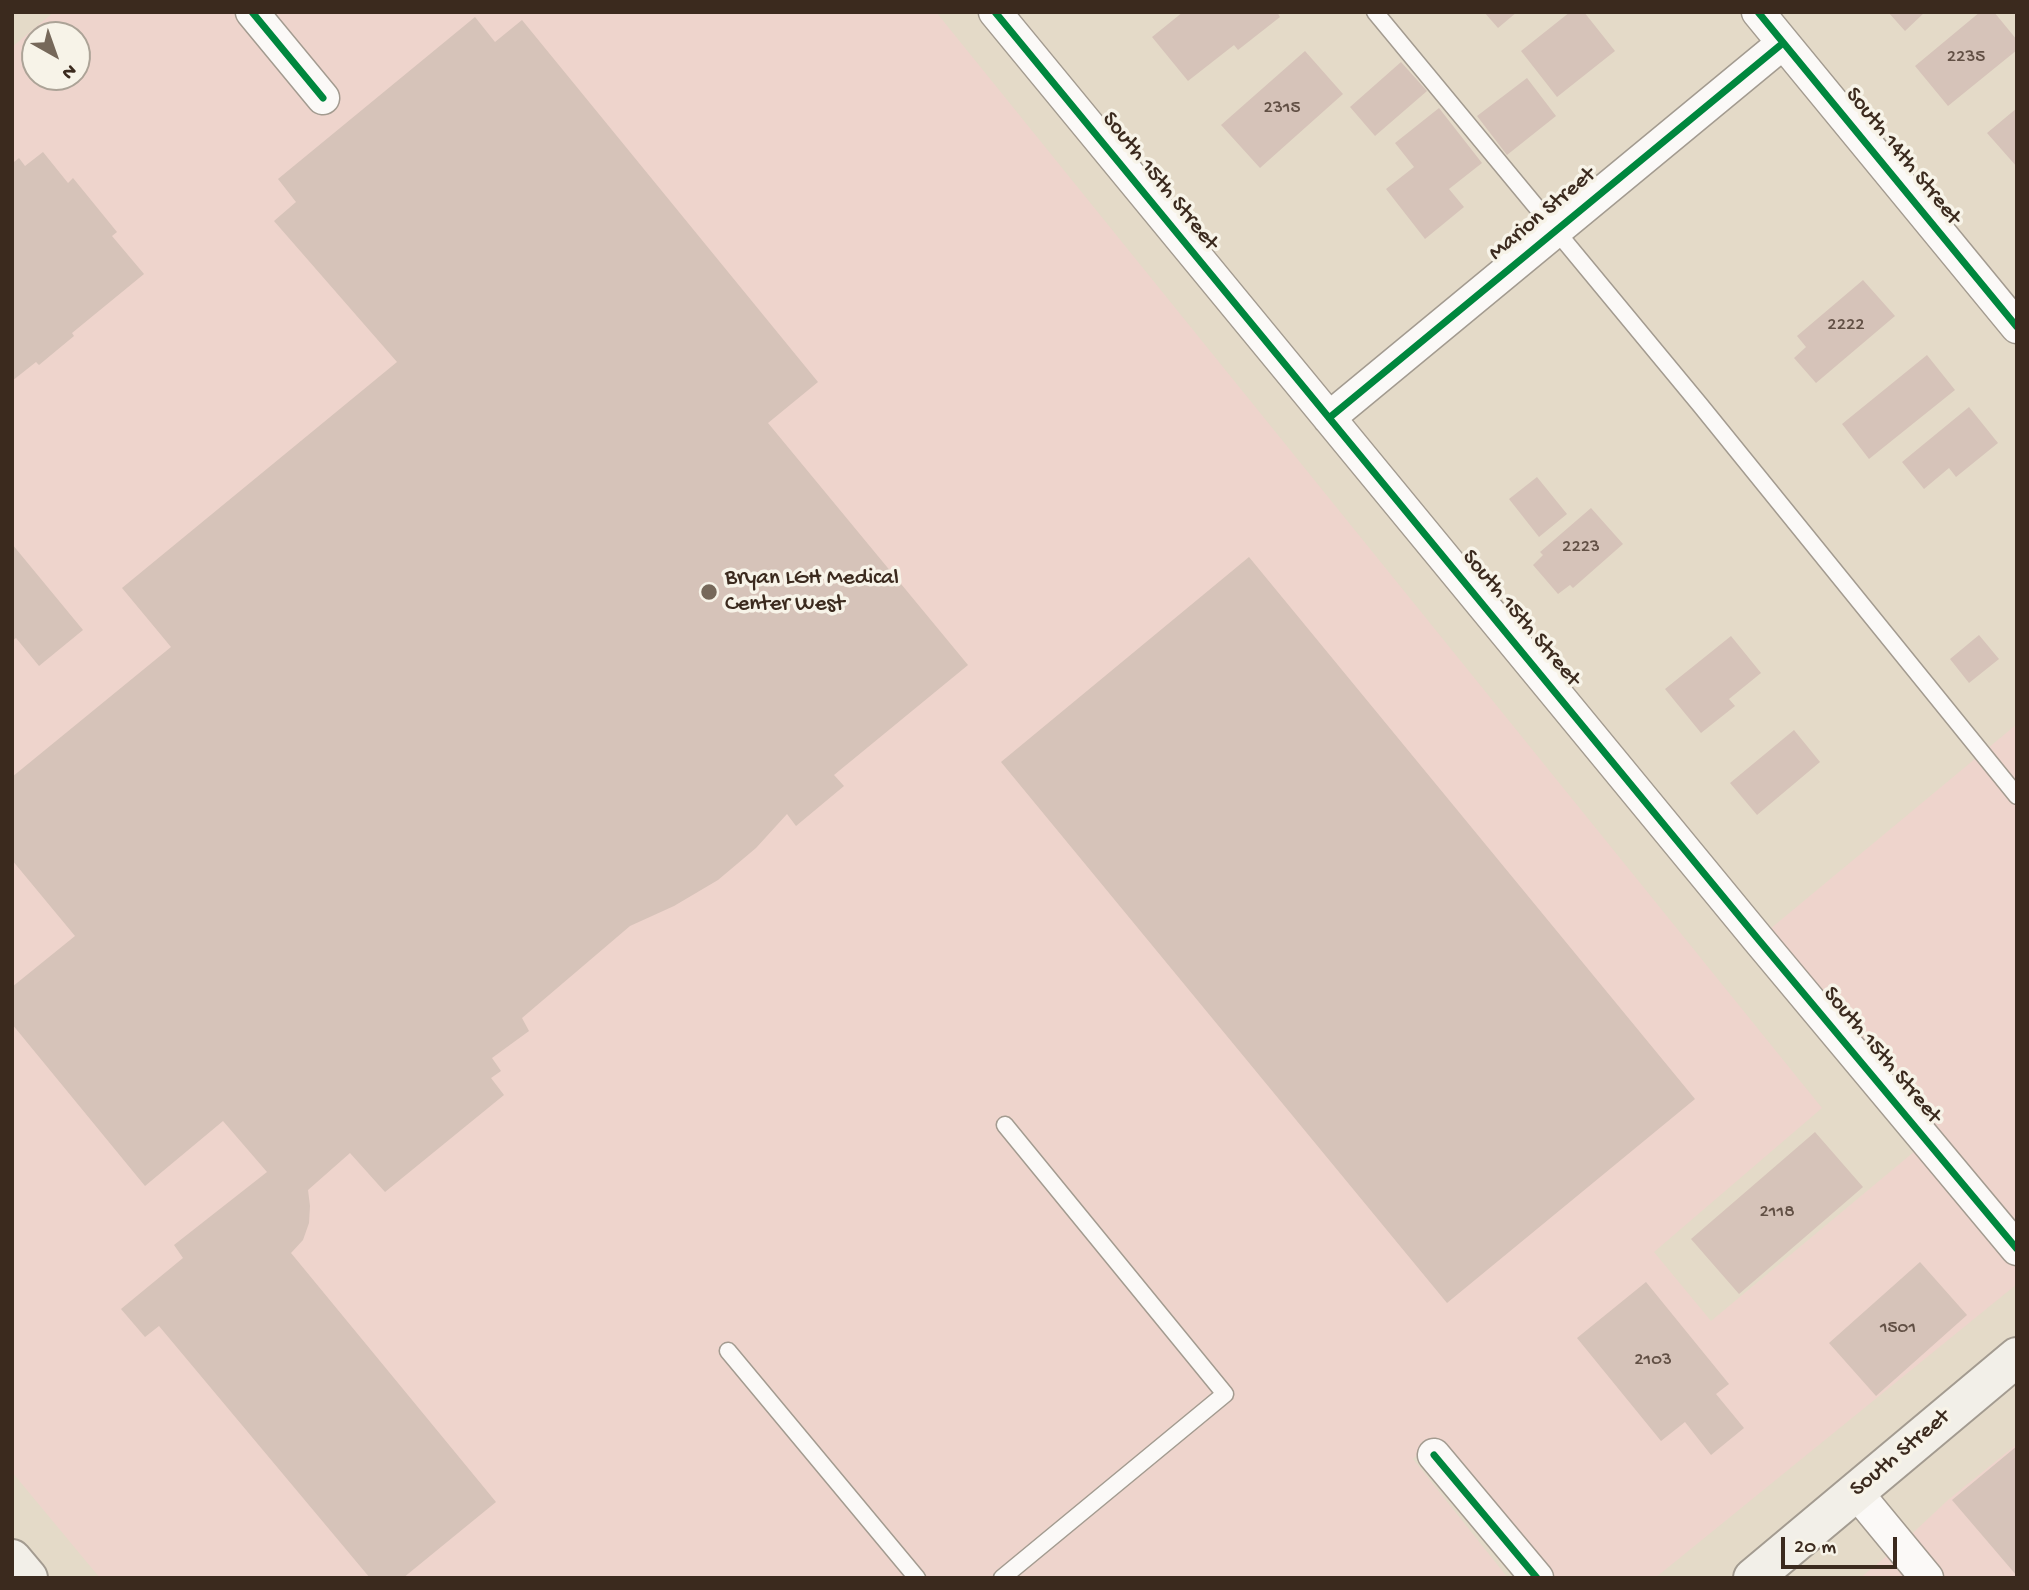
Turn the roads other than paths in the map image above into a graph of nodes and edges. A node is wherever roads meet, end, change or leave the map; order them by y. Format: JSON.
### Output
{"nodes":[{"id":1,"x":251,"y":12,"type":"edge"},
{"id":2,"x":995,"y":12,"type":"edge"},
{"id":3,"x":1376,"y":12,"type":"edge"},
{"id":4,"x":1758,"y":12,"type":"edge"},
{"id":5,"x":1783,"y":43,"type":"junction"},
{"id":6,"x":323,"y":98,"type":"dead end"},
{"id":7,"x":1555,"y":231,"type":"junction"},
{"id":8,"x":2017,"y":327,"type":"edge"},
{"id":9,"x":1329,"y":418,"type":"junction"},
{"id":10,"x":2017,"y":796,"type":"edge"},
{"id":11,"x":1005,"y":1125,"type":"dead end"},
{"id":12,"x":2017,"y":1249,"type":"edge"},
{"id":13,"x":728,"y":1351,"type":"dead end"},
{"id":14,"x":2017,"y":1357,"type":"edge"},
{"id":15,"x":1434,"y":1455,"type":"dead end"},
{"id":16,"x":1856,"y":1492,"type":"junction"},
{"id":17,"x":12,"y":1559,"type":"edge"},
{"id":18,"x":28,"y":1578,"type":"edge"},
{"id":19,"x":917,"y":1578,"type":"edge"},
{"id":20,"x":1002,"y":1578,"type":"edge"},
{"id":21,"x":1536,"y":1578,"type":"edge"},
{"id":22,"x":1752,"y":1578,"type":"edge"},
{"id":23,"x":1927,"y":1578,"type":"edge"}],
"edges":[{"from":1,"to":6,"type":"street"},
{"from":2,"to":9,"type":"street","name":"South 15th Street"},
{"from":3,"to":7,"type":"lane"},
{"from":4,"to":5,"type":"street","name":"South 14th Street"},
{"from":5,"to":7,"type":"street","name":"Marion Street"},
{"from":5,"to":8,"type":"street","name":"South 14th Street"},
{"from":7,"to":9,"type":"street","name":"Marion Street"},
{"from":7,"to":10,"type":"lane"},
{"from":9,"to":12,"type":"street","name":"South 15th Street"},
{"from":11,"to":20,"type":"lane"},
{"from":13,"to":19,"type":"lane"},
{"from":14,"to":16,"type":"main road","name":"South Street"},
{"from":15,"to":21,"type":"street"},
{"from":16,"to":22,"type":"main road","name":"South Street"},
{"from":16,"to":23,"type":"street"},
{"from":17,"to":18,"type":"main road"}]}
